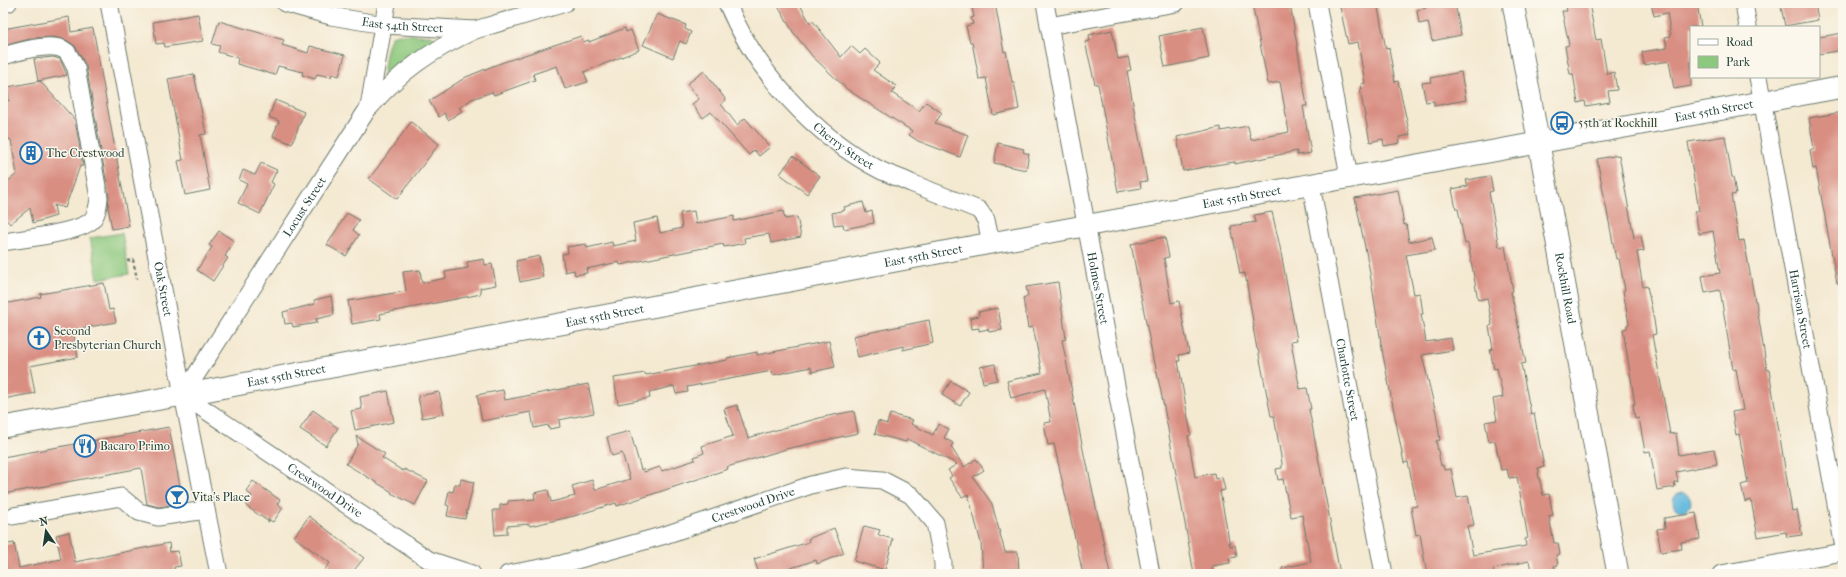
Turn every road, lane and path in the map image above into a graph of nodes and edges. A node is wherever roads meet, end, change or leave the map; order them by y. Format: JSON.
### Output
{"nodes":[{"id":1,"x":8,"y":3,"type":"edge"},
{"id":2,"x":109,"y":3,"type":"edge"},
{"id":3,"x":285,"y":3,"type":"edge"},
{"id":4,"x":387,"y":3,"type":"edge"},
{"id":5,"x":565,"y":3,"type":"edge"},
{"id":6,"x":1045,"y":3,"type":"edge"},
{"id":7,"x":1176,"y":3,"type":"edge"},
{"id":8,"x":1317,"y":3,"type":"edge"},
{"id":9,"x":1513,"y":3,"type":"edge"},
{"id":10,"x":1744,"y":3,"type":"edge"},
{"id":11,"x":3,"y":4,"type":"edge"},
{"id":12,"x":726,"y":5,"type":"edge"},
{"id":13,"x":384,"y":25,"type":"junction"},
{"id":14,"x":1049,"y":26,"type":"junction"},
{"id":15,"x":1748,"y":26,"type":"edge"},
{"id":16,"x":475,"y":30,"type":"junction"},
{"id":17,"x":3,"y":56,"type":"edge"},
{"id":18,"x":1758,"y":78,"type":"edge"},
{"id":19,"x":1843,"y":87,"type":"edge"},
{"id":20,"x":1762,"y":102,"type":"junction"},
{"id":21,"x":369,"y":107,"type":"junction"},
{"id":22,"x":1539,"y":143,"type":"junction"},
{"id":23,"x":1349,"y":178,"type":"junction"},
{"id":24,"x":1311,"y":185,"type":"junction"},
{"id":25,"x":1086,"y":226,"type":"junction"},
{"id":26,"x":3,"y":242,"type":"edge"},
{"id":27,"x":991,"y":243,"type":"junction"},
{"id":28,"x":127,"y":261,"type":"dead end"},
{"id":29,"x":137,"y":279,"type":"dead end"},
{"id":30,"x":183,"y":395,"type":"junction"},
{"id":31,"x":3,"y":427,"type":"edge"},
{"id":32,"x":206,"y":510,"type":"junction"},
{"id":33,"x":12,"y":516,"type":"dead end"},
{"id":34,"x":1843,"y":542,"type":"edge"},
{"id":35,"x":1843,"y":552,"type":"edge"},
{"id":36,"x":447,"y":570,"type":"edge"},
{"id":37,"x":219,"y":574,"type":"edge"},
{"id":38,"x":472,"y":574,"type":"edge"},
{"id":39,"x":508,"y":574,"type":"edge"},
{"id":40,"x":943,"y":574,"type":"edge"},
{"id":41,"x":1151,"y":574,"type":"edge"},
{"id":42,"x":1384,"y":574,"type":"edge"},
{"id":43,"x":1618,"y":574,"type":"edge"},
{"id":44,"x":1721,"y":574,"type":"edge"}],
"edges":[{"from":1,"to":11,"type":"street"},
{"from":2,"to":30,"type":"street","name":"Oak Street"},
{"from":3,"to":13,"type":"street","name":"East 54th Street"},
{"from":4,"to":13,"type":"street","name":"Locust Street"},
{"from":5,"to":16,"type":"street","name":"East 54th Street"},
{"from":6,"to":14,"type":"street","name":"Holmes Street"},
{"from":7,"to":14,"type":"street"},
{"from":8,"to":23,"type":"street"},
{"from":9,"to":22,"type":"main road","name":"Rockhill Road"},
{"from":10,"to":15,"type":"street"},
{"from":12,"to":27,"type":"street","name":"Cherry Street"},
{"from":13,"to":16,"type":"street","name":"East 54th Street"},
{"from":13,"to":21,"type":"street","name":"Locust Street"},
{"from":14,"to":25,"type":"street","name":"Holmes Street"},
{"from":16,"to":21,"type":"street","name":"East 54th Street"},
{"from":17,"to":26,"type":"street"},
{"from":18,"to":20,"type":"street","name":"Harrison Street"},
{"from":19,"to":20,"type":"main road","name":"East 55th Street"},
{"from":20,"to":22,"type":"main road","name":"East 55th Street"},
{"from":20,"to":34,"type":"street","name":"Harrison Street"},
{"from":21,"to":30,"type":"street","name":"Locust Street"},
{"from":22,"to":23,"type":"main road","name":"East 55th Street"},
{"from":22,"to":43,"type":"main road","name":"Rockhill Road"},
{"from":23,"to":24,"type":"main road","name":"East 55th Street"},
{"from":24,"to":25,"type":"main road","name":"East 55th Street"},
{"from":24,"to":42,"type":"street","name":"Charlotte Street"},
{"from":25,"to":27,"type":"main road","name":"East 55th Street"},
{"from":25,"to":41,"type":"street","name":"Holmes Street"},
{"from":27,"to":30,"type":"main road","name":"East 55th Street"},
{"from":28,"to":29,"type":"path"},
{"from":30,"to":31,"type":"main road","name":"East 55th Street"},
{"from":30,"to":32,"type":"street","name":"Oak Street"},
{"from":30,"to":36,"type":"street","name":"Crestwood Drive"},
{"from":32,"to":33,"type":"street"},
{"from":32,"to":37,"type":"street","name":"Oak Street"},
{"from":35,"to":44,"type":"street"},
{"from":36,"to":38,"type":"street","name":"Crestwood Drive"},
{"from":39,"to":40,"type":"street","name":"Crestwood Drive"}]}
